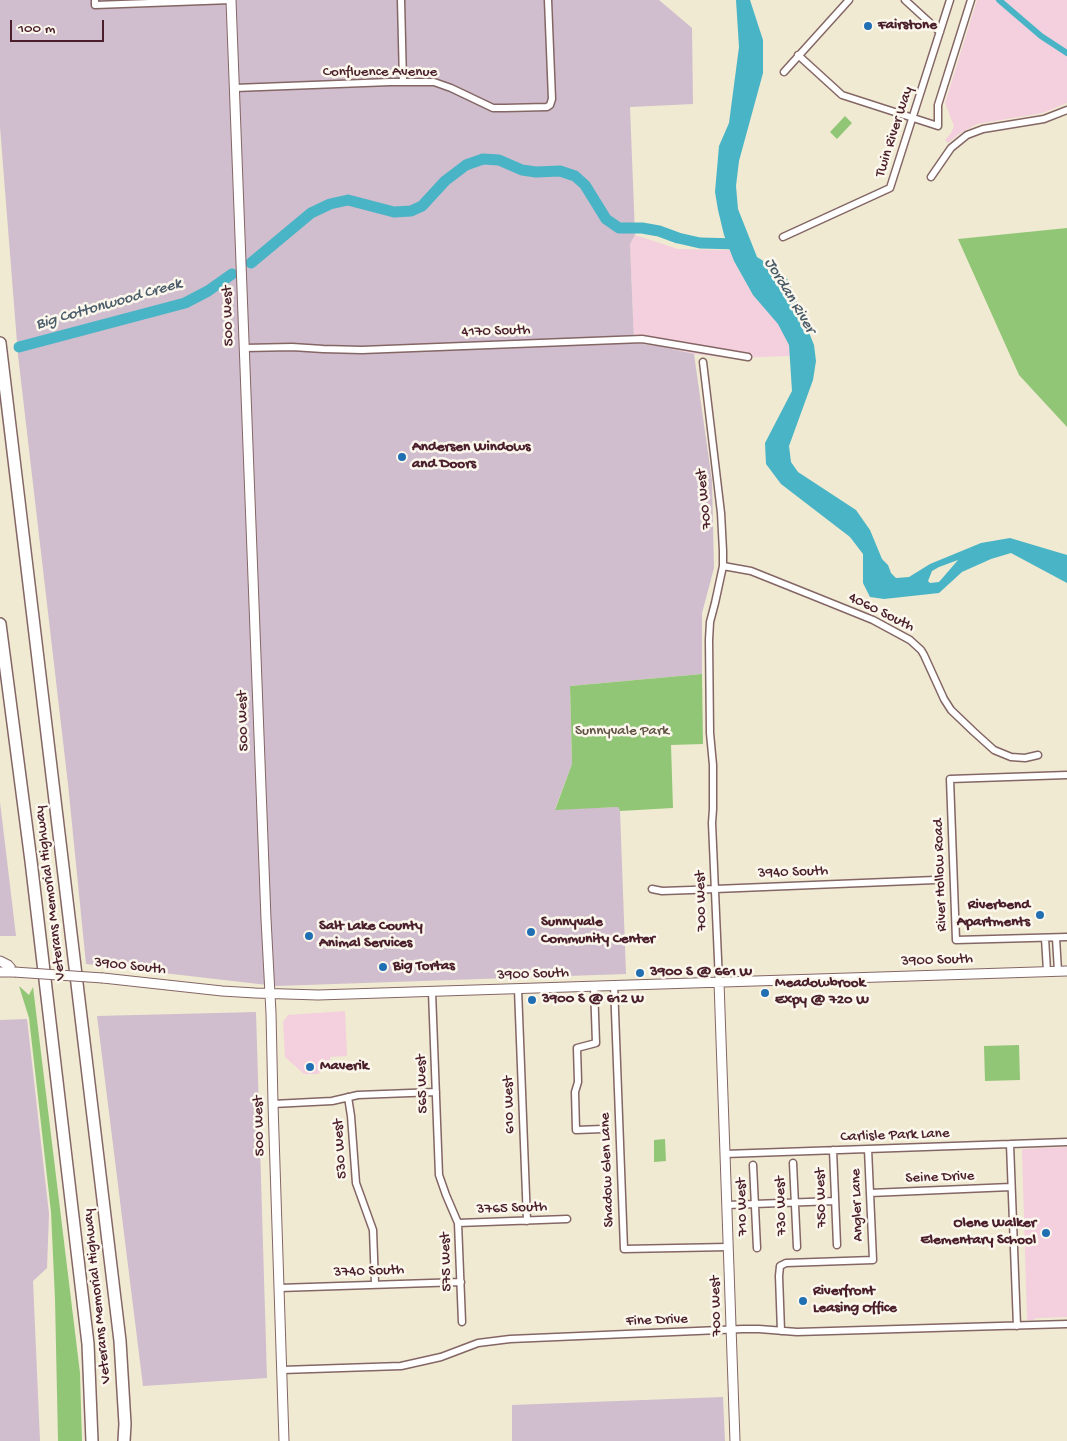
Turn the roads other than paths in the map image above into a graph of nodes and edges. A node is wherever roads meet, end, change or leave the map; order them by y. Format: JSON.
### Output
{"nodes":[{"id":1,"x":95,"y":0,"type":"edge"},
{"id":2,"x":231,"y":0,"type":"edge"},
{"id":3,"x":401,"y":0,"type":"edge"},
{"id":4,"x":548,"y":0,"type":"edge"},
{"id":5,"x":849,"y":0,"type":"edge"},
{"id":6,"x":905,"y":0,"type":"edge"},
{"id":7,"x":950,"y":0,"type":"edge"},
{"id":8,"x":971,"y":0,"type":"edge"},
{"id":9,"x":940,"y":32,"type":"junction"},
{"id":10,"x":798,"y":55,"type":"junction"},
{"id":11,"x":784,"y":72,"type":"dead end"},
{"id":12,"x":403,"y":82,"type":"junction"},
{"id":13,"x":235,"y":88,"type":"junction"},
{"id":14,"x":1067,"y":110,"type":"edge"},
{"id":15,"x":912,"y":117,"type":"junction"},
{"id":16,"x":931,"y":177,"type":"dead end"},
{"id":17,"x":782,"y":237,"type":"dead end"},
{"id":18,"x":0,"y":334,"type":"edge"},
{"id":19,"x":1,"y":347,"type":"edge"},
{"id":20,"x":244,"y":348,"type":"junction"},
{"id":21,"x":748,"y":357,"type":"dead end"},
{"id":22,"x":703,"y":362,"type":"dead end"},
{"id":23,"x":722,"y":566,"type":"junction"},
{"id":24,"x":0,"y":624,"type":"edge"},
{"id":25,"x":1038,"y":755,"type":"dead end"},
{"id":26,"x":1067,"y":775,"type":"edge"},
{"id":27,"x":935,"y":880,"type":"dead end"},
{"id":28,"x":652,"y":889,"type":"dead end"},
{"id":29,"x":715,"y":889,"type":"junction"},
{"id":30,"x":1067,"y":937,"type":"edge"},
{"id":31,"x":1045,"y":938,"type":"junction"},
{"id":32,"x":1056,"y":938,"type":"junction"},
{"id":33,"x":0,"y":960,"type":"edge"},
{"id":34,"x":1047,"y":971,"type":"junction"},
{"id":35,"x":1062,"y":971,"type":"edge"},
{"id":36,"x":0,"y":972,"type":"edge"},
{"id":37,"x":14,"y":972,"type":"junction"},
{"id":38,"x":718,"y":982,"type":"junction"},
{"id":39,"x":594,"y":986,"type":"junction"},
{"id":40,"x":614,"y":986,"type":"junction"},
{"id":41,"x":518,"y":989,"type":"junction"},
{"id":42,"x":432,"y":992,"type":"junction"},
{"id":43,"x":270,"y":994,"type":"junction"},
{"id":44,"x":436,"y":1092,"type":"junction"},
{"id":45,"x":348,"y":1097,"type":"junction"},
{"id":46,"x":272,"y":1104,"type":"junction"},
{"id":47,"x":603,"y":1129,"type":"dead end"},
{"id":48,"x":1067,"y":1142,"type":"edge"},
{"id":49,"x":1010,"y":1144,"type":"junction"},
{"id":50,"x":868,"y":1149,"type":"junction"},
{"id":51,"x":833,"y":1150,"type":"junction"},
{"id":52,"x":725,"y":1154,"type":"junction"},
{"id":53,"x":793,"y":1163,"type":"dead end"},
{"id":54,"x":753,"y":1165,"type":"dead end"},
{"id":55,"x":439,"y":1175,"type":"joint"},
{"id":56,"x":1011,"y":1187,"type":"junction"},
{"id":57,"x":870,"y":1193,"type":"junction"},
{"id":58,"x":835,"y":1201,"type":"junction"},
{"id":59,"x":795,"y":1202,"type":"junction"},
{"id":60,"x":755,"y":1204,"type":"junction"},
{"id":61,"x":727,"y":1205,"type":"junction"},
{"id":62,"x":567,"y":1219,"type":"dead end"},
{"id":63,"x":527,"y":1221,"type":"junction"},
{"id":64,"x":458,"y":1224,"type":"junction"},
{"id":65,"x":836,"y":1244,"type":"dead end"},
{"id":66,"x":728,"y":1247,"type":"junction"},
{"id":67,"x":796,"y":1247,"type":"dead end"},
{"id":68,"x":757,"y":1248,"type":"dead end"},
{"id":69,"x":461,"y":1282,"type":"junction"},
{"id":70,"x":375,"y":1284,"type":"junction"},
{"id":71,"x":279,"y":1288,"type":"junction"},
{"id":72,"x":462,"y":1322,"type":"dead end"},
{"id":73,"x":1067,"y":1324,"type":"edge"},
{"id":74,"x":1017,"y":1326,"type":"junction"},
{"id":75,"x":731,"y":1330,"type":"junction"},
{"id":76,"x":781,"y":1331,"type":"junction"},
{"id":77,"x":282,"y":1370,"type":"junction"},
{"id":78,"x":92,"y":1441,"type":"edge"},
{"id":79,"x":124,"y":1441,"type":"edge"},
{"id":80,"x":284,"y":1441,"type":"edge"},
{"id":81,"x":735,"y":1441,"type":"edge"}],
"edges":[{"from":1,"to":2,"type":"street"},
{"from":2,"to":13,"type":"main road","name":"500 West"},
{"from":3,"to":12,"type":"street"},
{"from":4,"to":12,"type":"street","name":"Confluence Avenue"},
{"from":5,"to":10,"type":"street"},
{"from":6,"to":9,"type":"street"},
{"from":7,"to":9,"type":"street","name":"Twin River Way"},
{"from":8,"to":15,"type":"street"},
{"from":9,"to":15,"type":"street","name":"Twin River Way"},
{"from":10,"to":11,"type":"street"},
{"from":10,"to":15,"type":"street"},
{"from":12,"to":13,"type":"street","name":"Confluence Avenue"},
{"from":13,"to":20,"type":"main road","name":"500 West"},
{"from":14,"to":16,"type":"street"},
{"from":15,"to":17,"type":"street","name":"Twin River Way"},
{"from":18,"to":19,"type":"highway","name":"Veterans Memorial Highway"},
{"from":19,"to":79,"type":"highway","name":"Veterans Memorial Highway"},
{"from":20,"to":21,"type":"street","name":"4170 South"},
{"from":20,"to":43,"type":"main road","name":"500 West"},
{"from":22,"to":23,"type":"street","name":"700 West"},
{"from":23,"to":25,"type":"street","name":"4060 South"},
{"from":23,"to":29,"type":"street","name":"700 West"},
{"from":24,"to":78,"type":"highway","name":"Veterans Memorial Highway"},
{"from":26,"to":31,"type":"street","name":"River Hollow Road"},
{"from":27,"to":29,"type":"street","name":"3940 South"},
{"from":28,"to":29,"type":"street","name":"3940 South"},
{"from":29,"to":38,"type":"street","name":"700 West"},
{"from":30,"to":32,"type":"street","name":"River Hollow Road"},
{"from":31,"to":32,"type":"street","name":"River Hollow Road"},
{"from":31,"to":34,"type":"street"},
{"from":32,"to":35,"type":"street"},
{"from":33,"to":37,"type":"main road"},
{"from":34,"to":35,"type":"main road","name":"3900 South"},
{"from":34,"to":38,"type":"main road","name":"3900 South"},
{"from":36,"to":37,"type":"main road","name":"3900 South"},
{"from":37,"to":43,"type":"main road","name":"3900 South","bridge":true},
{"from":38,"to":40,"type":"main road","name":"3900 South"},
{"from":38,"to":52,"type":"main road","name":"700 West"},
{"from":39,"to":40,"type":"main road","name":"3900 South"},
{"from":39,"to":41,"type":"main road","name":"3900 South"},
{"from":39,"to":47,"type":"street"},
{"from":40,"to":66,"type":"street","name":"Shadow Glen Lane"},
{"from":41,"to":42,"type":"main road","name":"3900 South"},
{"from":41,"to":63,"type":"street","name":"610 West"},
{"from":42,"to":43,"type":"main road","name":"3900 South"},
{"from":42,"to":44,"type":"street","name":"565 West"},
{"from":43,"to":46,"type":"main road","name":"500 West"},
{"from":44,"to":45,"type":"street"},
{"from":44,"to":55,"type":"street","name":"565 West"},
{"from":45,"to":46,"type":"street"},
{"from":45,"to":70,"type":"street","name":"530 West"},
{"from":46,"to":71,"type":"main road","name":"500 West"},
{"from":48,"to":49,"type":"street","name":"Carlisle Park Lane"},
{"from":49,"to":50,"type":"street","name":"Carlisle Park Lane"},
{"from":49,"to":56,"type":"street"},
{"from":50,"to":51,"type":"street","name":"Carlisle Park Lane"},
{"from":50,"to":57,"type":"street","name":"Angler Lane"},
{"from":51,"to":52,"type":"street","name":"Carlisle Park Lane"},
{"from":51,"to":58,"type":"street","name":"750 West"},
{"from":52,"to":61,"type":"main road","name":"700 West"},
{"from":53,"to":59,"type":"street","name":"730 West"},
{"from":54,"to":60,"type":"street","name":"710 West"},
{"from":55,"to":64,"type":"street","name":"575 West"},
{"from":56,"to":57,"type":"street","name":"Seine Drive"},
{"from":56,"to":74,"type":"street"},
{"from":57,"to":76,"type":"street","name":"Angler Lane"},
{"from":58,"to":59,"type":"street"},
{"from":58,"to":65,"type":"street","name":"750 West"},
{"from":59,"to":60,"type":"street"},
{"from":59,"to":67,"type":"street","name":"730 West"},
{"from":60,"to":61,"type":"street"},
{"from":60,"to":68,"type":"street","name":"710 West"},
{"from":61,"to":66,"type":"main road","name":"700 West"},
{"from":62,"to":63,"type":"street","name":"3765 South"},
{"from":63,"to":64,"type":"street","name":"3765 South"},
{"from":64,"to":69,"type":"street","name":"575 West"},
{"from":66,"to":75,"type":"main road","name":"700 West"},
{"from":69,"to":70,"type":"street","name":"3740 South"},
{"from":69,"to":72,"type":"street","name":"575 West"},
{"from":70,"to":71,"type":"street","name":"3740 South"},
{"from":71,"to":77,"type":"main road","name":"500 West"},
{"from":73,"to":74,"type":"street","name":"Fine Drive"},
{"from":74,"to":76,"type":"street","name":"Fine Drive"},
{"from":75,"to":76,"type":"street","name":"Fine Drive"},
{"from":75,"to":77,"type":"street","name":"Fine Drive"},
{"from":75,"to":81,"type":"main road","name":"700 West"},
{"from":77,"to":80,"type":"main road","name":"500 West"}]}
